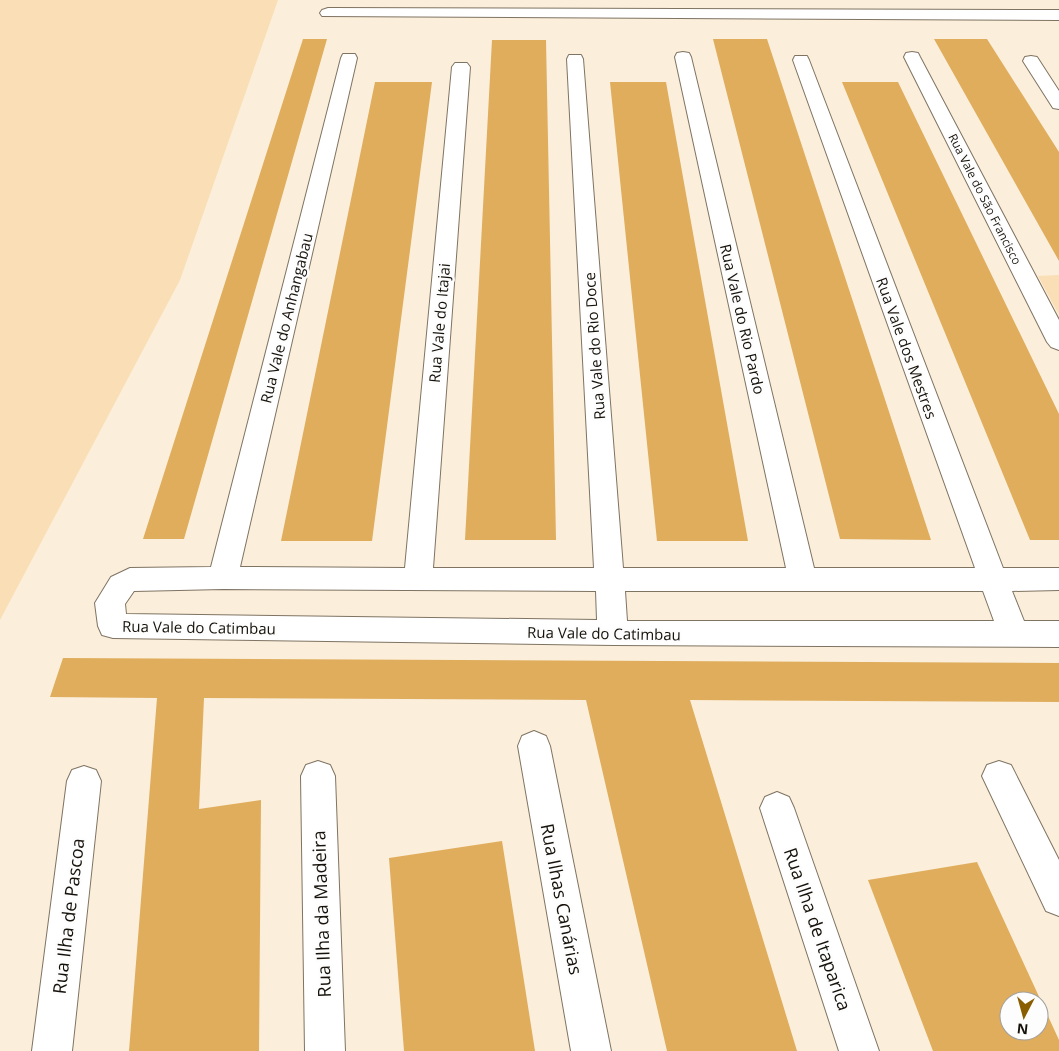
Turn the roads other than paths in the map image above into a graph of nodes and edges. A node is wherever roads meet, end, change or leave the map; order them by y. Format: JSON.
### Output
{"nodes":[{"id":1,"x":328,"y":14,"type":"dead end"},
{"id":2,"x":1059,"y":15,"type":"edge"},
{"id":3,"x":683,"y":57,"type":"dead end"},
{"id":4,"x":912,"y":57,"type":"dead end"},
{"id":5,"x":349,"y":58,"type":"dead end"},
{"id":6,"x":575,"y":59,"type":"dead end"},
{"id":7,"x":801,"y":60,"type":"dead end"},
{"id":8,"x":1030,"y":61,"type":"dead end"},
{"id":9,"x":461,"y":67,"type":"dead end"},
{"id":10,"x":1059,"y":104,"type":"edge"},
{"id":11,"x":1059,"y":342,"type":"edge"},
{"id":12,"x":223,"y":578,"type":"junction"},
{"id":13,"x":1059,"y":579,"type":"edge"},
{"id":14,"x":418,"y":580,"type":"junction"},
{"id":15,"x":609,"y":580,"type":"junction"},
{"id":16,"x":803,"y":580,"type":"junction"},
{"id":17,"x":992,"y":580,"type":"junction"},
{"id":18,"x":613,"y":633,"type":"junction"},
{"id":19,"x":1059,"y":634,"type":"edge"},
{"id":20,"x":1014,"y":635,"type":"junction"},
{"id":21,"x":534,"y":746,"type":"dead end"},
{"id":22,"x":318,"y":776,"type":"dead end"},
{"id":23,"x":999,"y":776,"type":"dead end"},
{"id":24,"x":84,"y":781,"type":"dead end"},
{"id":25,"x":776,"y":808,"type":"dead end"},
{"id":26,"x":1059,"y":898,"type":"edge"},
{"id":27,"x":52,"y":1051,"type":"edge"},
{"id":28,"x":325,"y":1051,"type":"edge"},
{"id":29,"x":591,"y":1051,"type":"edge"},
{"id":30,"x":859,"y":1051,"type":"edge"}],
"edges":[{"from":1,"to":2,"type":"street"},
{"from":3,"to":16,"type":"street","name":"Rua Vale do Rio Pardo"},
{"from":4,"to":11,"type":"street","name":"Rua Vale do São Francisco"},
{"from":5,"to":12,"type":"street","name":"Rua Vale do Anhangabau"},
{"from":6,"to":15,"type":"street","name":"Rua Vale do Rio Doce"},
{"from":7,"to":17,"type":"street","name":"Rua Vale dos Mestres"},
{"from":8,"to":10,"type":"street"},
{"from":9,"to":14,"type":"street","name":"Rua Vale do Itajai"},
{"from":12,"to":14,"type":"street","name":"Rua Vale do Catimbau"},
{"from":12,"to":18,"type":"street","name":"Rua Vale do Catimbau"},
{"from":13,"to":17,"type":"street","name":"Rua Vale do Catimbau"},
{"from":14,"to":15,"type":"street","name":"Rua Vale do Catimbau"},
{"from":15,"to":16,"type":"street","name":"Rua Vale do Catimbau"},
{"from":15,"to":18,"type":"street","name":"Rua Vale do Rio Doce"},
{"from":16,"to":17,"type":"street","name":"Rua Vale do Catimbau"},
{"from":17,"to":20,"type":"street","name":"Rua Vale dos Mestres"},
{"from":18,"to":20,"type":"street","name":"Rua Vale do Catimbau"},
{"from":19,"to":20,"type":"street","name":"Rua Vale do Catimbau"},
{"from":21,"to":29,"type":"street","name":"Rua Ilhas Canárias"},
{"from":22,"to":28,"type":"street","name":"Rua Ilha da Madeira"},
{"from":23,"to":26,"type":"street"},
{"from":24,"to":27,"type":"street","name":"Rua Ilha de Pascoa"},
{"from":25,"to":30,"type":"street","name":"Rua Ilha de Itaparica"}]}
